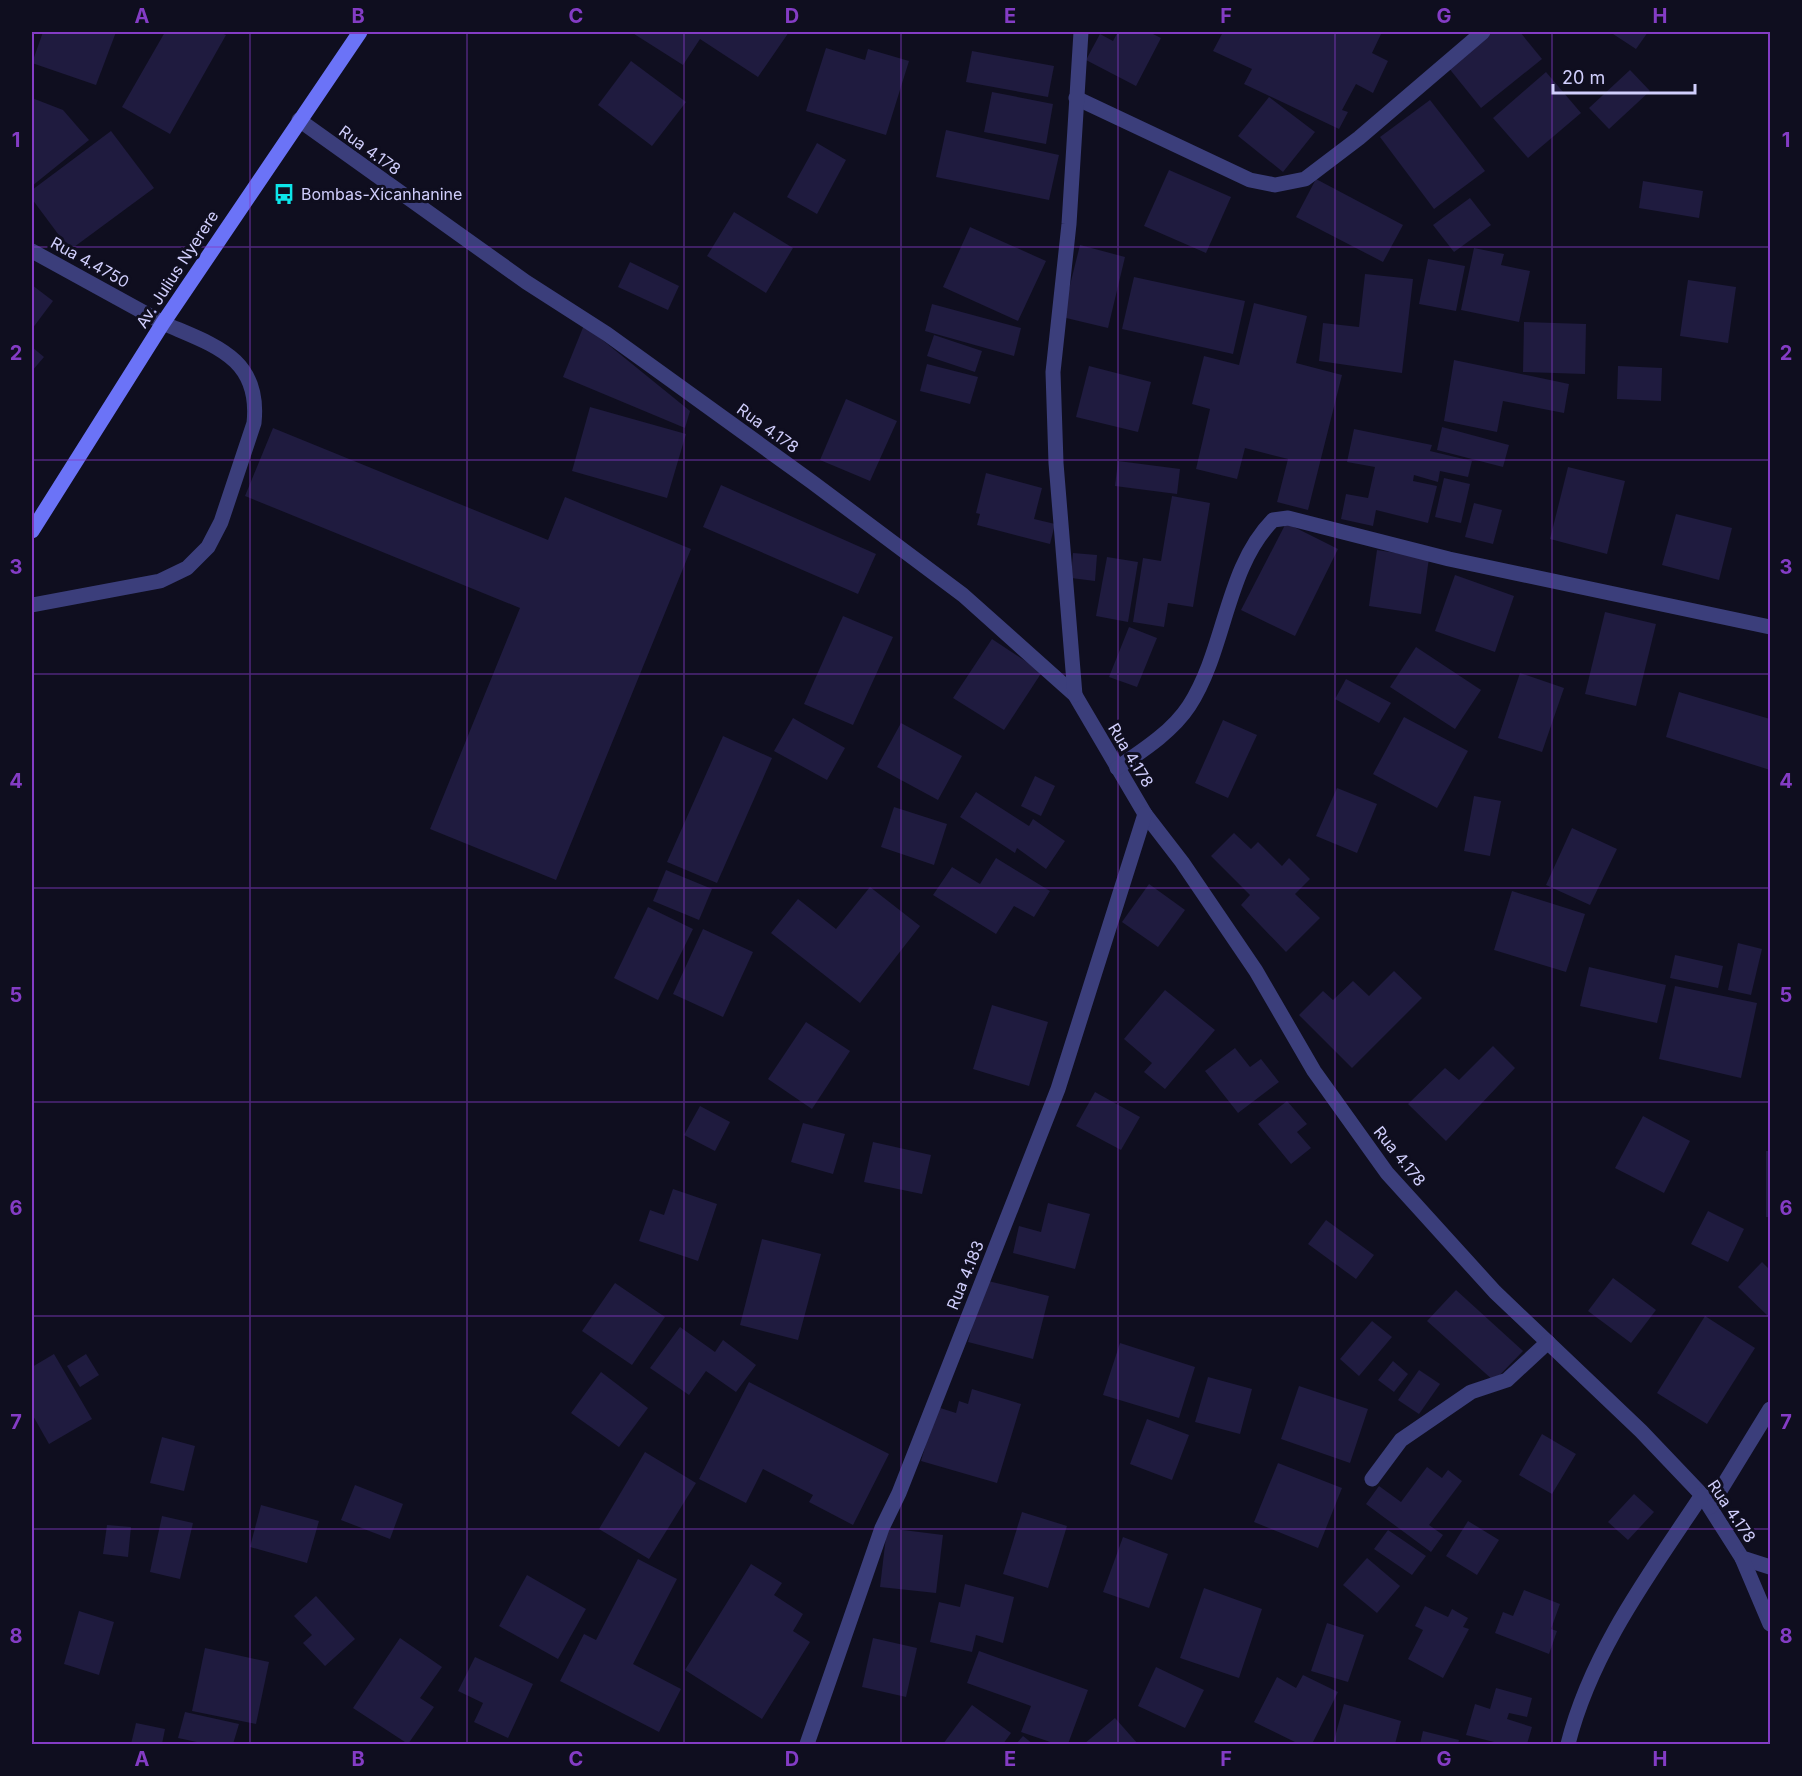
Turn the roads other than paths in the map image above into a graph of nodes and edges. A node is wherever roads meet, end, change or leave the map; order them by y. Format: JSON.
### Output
{"nodes":[{"id":1,"x":360,"y":32,"type":"edge"},
{"id":2,"x":1081,"y":32,"type":"edge"},
{"id":3,"x":1483,"y":32,"type":"edge"},
{"id":4,"x":1076,"y":98,"type":"junction"},
{"id":5,"x":300,"y":120,"type":"junction"},
{"id":6,"x":32,"y":251,"type":"edge"},
{"id":7,"x":163,"y":323,"type":"junction"},
{"id":8,"x":32,"y":531,"type":"edge"},
{"id":9,"x":32,"y":605,"type":"edge"},
{"id":10,"x":1770,"y":627,"type":"edge"},
{"id":11,"x":1075,"y":695,"type":"junction"},
{"id":12,"x":1117,"y":768,"type":"junction"},
{"id":13,"x":1145,"y":814,"type":"junction"},
{"id":14,"x":1548,"y":1342,"type":"junction"},
{"id":15,"x":1770,"y":1409,"type":"edge"},
{"id":16,"x":1372,"y":1479,"type":"dead end"},
{"id":17,"x":1706,"y":1501,"type":"junction"},
{"id":18,"x":1742,"y":1558,"type":"junction"},
{"id":19,"x":1770,"y":1567,"type":"edge"},
{"id":20,"x":1770,"y":1624,"type":"edge"},
{"id":21,"x":807,"y":1744,"type":"edge"},
{"id":22,"x":1568,"y":1744,"type":"edge"}],
"edges":[{"from":1,"to":5,"type":"main road","name":"Av. Julius Nyerere"},
{"from":2,"to":4,"type":"street"},
{"from":3,"to":4,"type":"street"},
{"from":4,"to":11,"type":"street"},
{"from":5,"to":7,"type":"main road","name":"Av. Julius Nyerere"},
{"from":5,"to":11,"type":"street","name":"Rua 4.178"},
{"from":6,"to":7,"type":"street","name":"Rua 4.4750"},
{"from":7,"to":8,"type":"main road","name":"Av. Julius Nyerere"},
{"from":7,"to":9,"type":"street","name":"Rua 4.4750"},
{"from":10,"to":12,"type":"street"},
{"from":11,"to":12,"type":"street","name":"Rua 4.178"},
{"from":12,"to":13,"type":"street","name":"Rua 4.178"},
{"from":13,"to":14,"type":"street","name":"Rua 4.178"},
{"from":13,"to":21,"type":"street","name":"Rua 4.183"},
{"from":14,"to":16,"type":"street"},
{"from":14,"to":17,"type":"street","name":"Rua 4.178"},
{"from":15,"to":17,"type":"street"},
{"from":17,"to":18,"type":"street","name":"Rua 4.178"},
{"from":17,"to":22,"type":"street"},
{"from":18,"to":19,"type":"street","name":"Rua 4.178"},
{"from":18,"to":20,"type":"street"}]}
